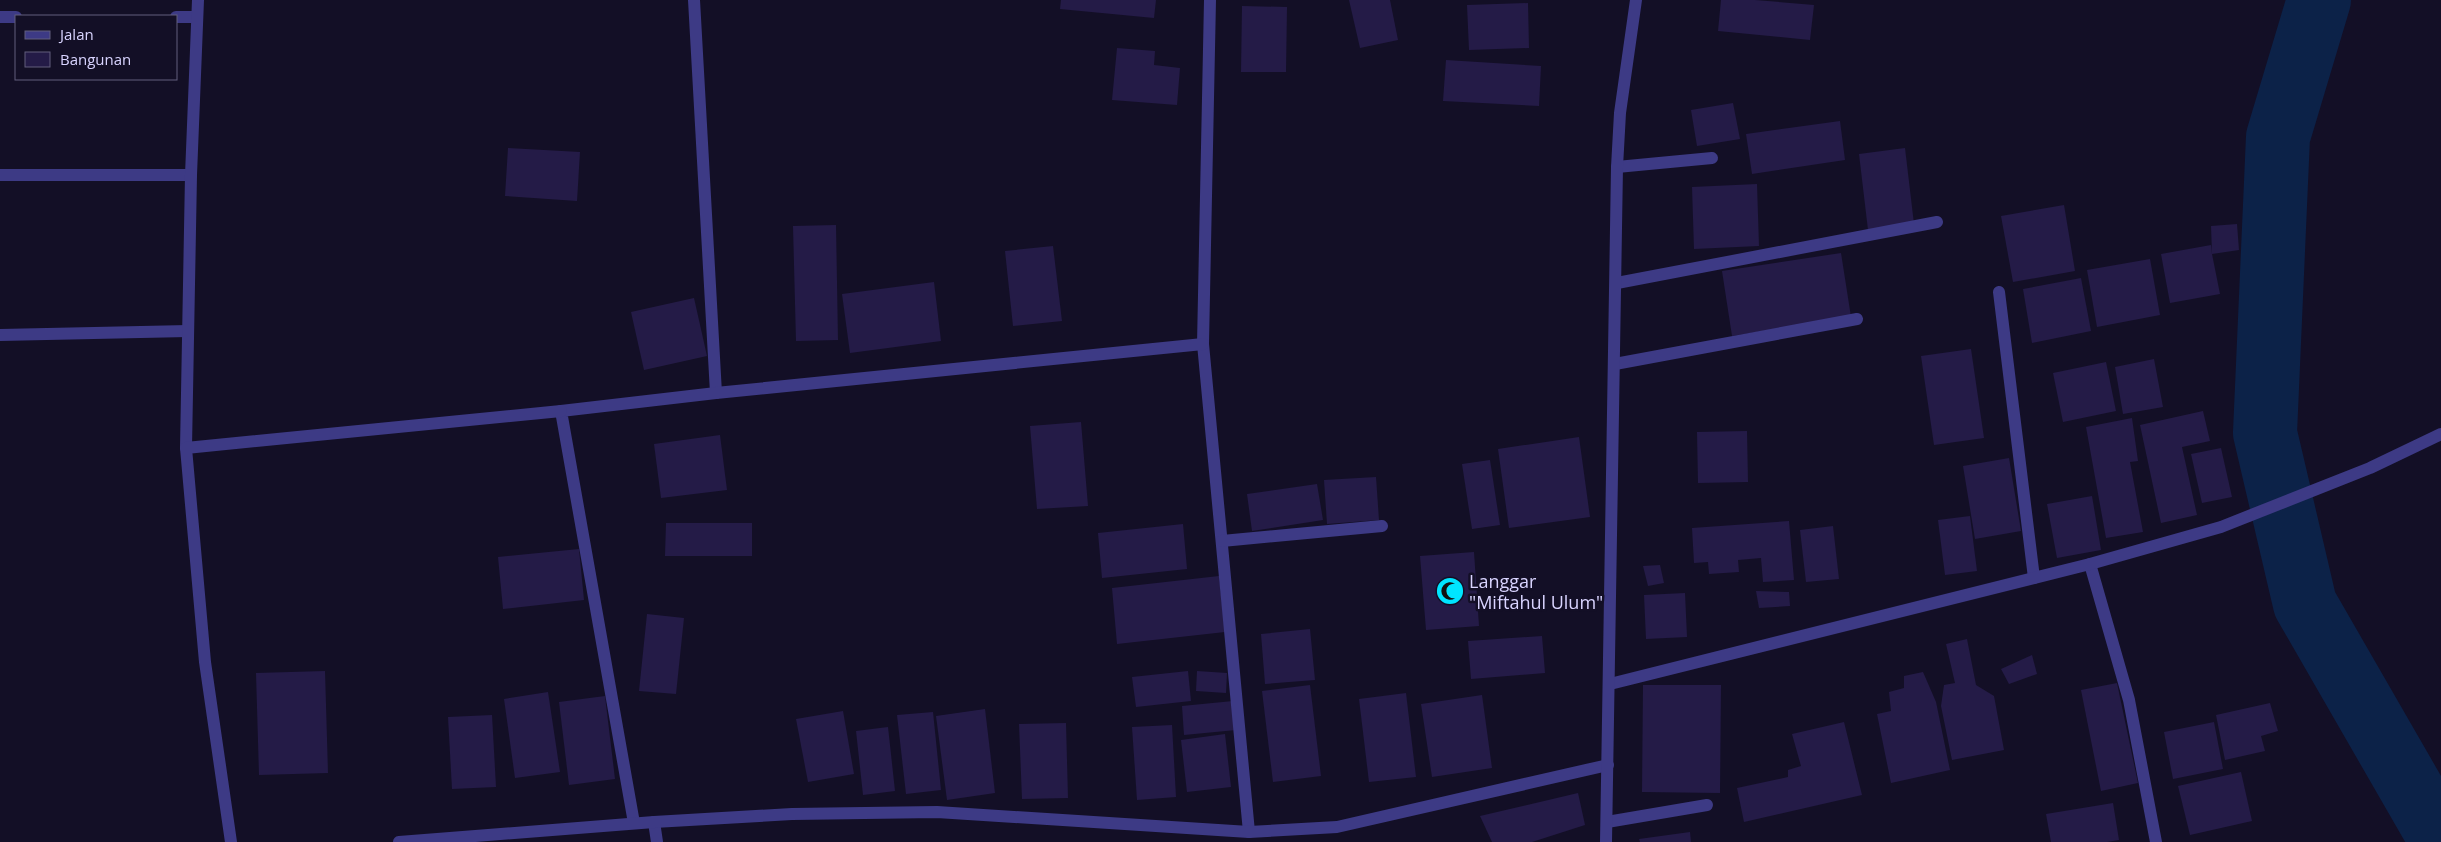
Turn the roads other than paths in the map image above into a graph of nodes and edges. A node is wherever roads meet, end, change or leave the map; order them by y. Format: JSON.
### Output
{"nodes":[{"id":1,"x":198,"y":0,"type":"edge"},
{"id":2,"x":694,"y":0,"type":"edge"},
{"id":3,"x":1210,"y":0,"type":"edge"},
{"id":4,"x":1636,"y":0,"type":"edge"},
{"id":5,"x":0,"y":17,"type":"edge"},
{"id":6,"x":15,"y":17,"type":"edge"},
{"id":7,"x":178,"y":17,"type":"edge"},
{"id":8,"x":197,"y":17,"type":"junction"},
{"id":9,"x":1712,"y":158,"type":"dead end"},
{"id":10,"x":1617,"y":167,"type":"junction"},
{"id":11,"x":0,"y":175,"type":"edge"},
{"id":12,"x":191,"y":175,"type":"junction"},
{"id":13,"x":1937,"y":222,"type":"dead end"},
{"id":14,"x":1617,"y":283,"type":"junction"},
{"id":15,"x":1998,"y":292,"type":"dead end"},
{"id":16,"x":1857,"y":318,"type":"dead end"},
{"id":17,"x":188,"y":331,"type":"junction"},
{"id":18,"x":0,"y":335,"type":"edge"},
{"id":19,"x":1203,"y":344,"type":"junction"},
{"id":20,"x":1615,"y":364,"type":"junction"},
{"id":21,"x":716,"y":393,"type":"junction"},
{"id":22,"x":561,"y":411,"type":"junction"},
{"id":23,"x":2441,"y":434,"type":"edge"},
{"id":24,"x":186,"y":448,"type":"junction"},
{"id":25,"x":1382,"y":526,"type":"dead end"},
{"id":26,"x":1222,"y":540,"type":"junction"},
{"id":27,"x":2090,"y":564,"type":"junction"},
{"id":28,"x":2034,"y":578,"type":"junction"},
{"id":29,"x":1610,"y":684,"type":"junction"},
{"id":30,"x":1608,"y":765,"type":"junction"},
{"id":31,"x":1707,"y":805,"type":"dead end"},
{"id":32,"x":654,"y":822,"type":"junction"},
{"id":33,"x":1607,"y":822,"type":"junction"},
{"id":34,"x":634,"y":823,"type":"junction"},
{"id":35,"x":1248,"y":832,"type":"junction"},
{"id":36,"x":231,"y":842,"type":"edge"},
{"id":37,"x":399,"y":842,"type":"edge"},
{"id":38,"x":657,"y":842,"type":"edge"},
{"id":39,"x":1606,"y":842,"type":"edge"},
{"id":40,"x":2156,"y":842,"type":"edge"}],
"edges":[{"from":1,"to":8,"type":"street"},
{"from":2,"to":21,"type":"street"},
{"from":3,"to":19,"type":"street"},
{"from":4,"to":10,"type":"street"},
{"from":5,"to":6,"type":"street"},
{"from":7,"to":8,"type":"street"},
{"from":8,"to":12,"type":"street"},
{"from":9,"to":10,"type":"street"},
{"from":10,"to":14,"type":"street"},
{"from":11,"to":12,"type":"street"},
{"from":12,"to":17,"type":"street"},
{"from":13,"to":14,"type":"street"},
{"from":14,"to":20,"type":"street"},
{"from":15,"to":28,"type":"street"},
{"from":16,"to":20,"type":"street"},
{"from":17,"to":18,"type":"street"},
{"from":17,"to":24,"type":"street"},
{"from":19,"to":21,"type":"street"},
{"from":19,"to":26,"type":"street"},
{"from":20,"to":29,"type":"street"},
{"from":21,"to":22,"type":"street"},
{"from":22,"to":24,"type":"street"},
{"from":22,"to":34,"type":"street"},
{"from":23,"to":27,"type":"street"},
{"from":24,"to":36,"type":"street"},
{"from":25,"to":26,"type":"street"},
{"from":26,"to":35,"type":"street"},
{"from":27,"to":28,"type":"street"},
{"from":27,"to":40,"type":"street"},
{"from":28,"to":29,"type":"street"},
{"from":29,"to":30,"type":"street"},
{"from":30,"to":33,"type":"street"},
{"from":30,"to":35,"type":"street"},
{"from":31,"to":33,"type":"street"},
{"from":32,"to":34,"type":"street"},
{"from":32,"to":35,"type":"street"},
{"from":32,"to":38,"type":"street"},
{"from":33,"to":39,"type":"street"},
{"from":34,"to":37,"type":"street"}]}
